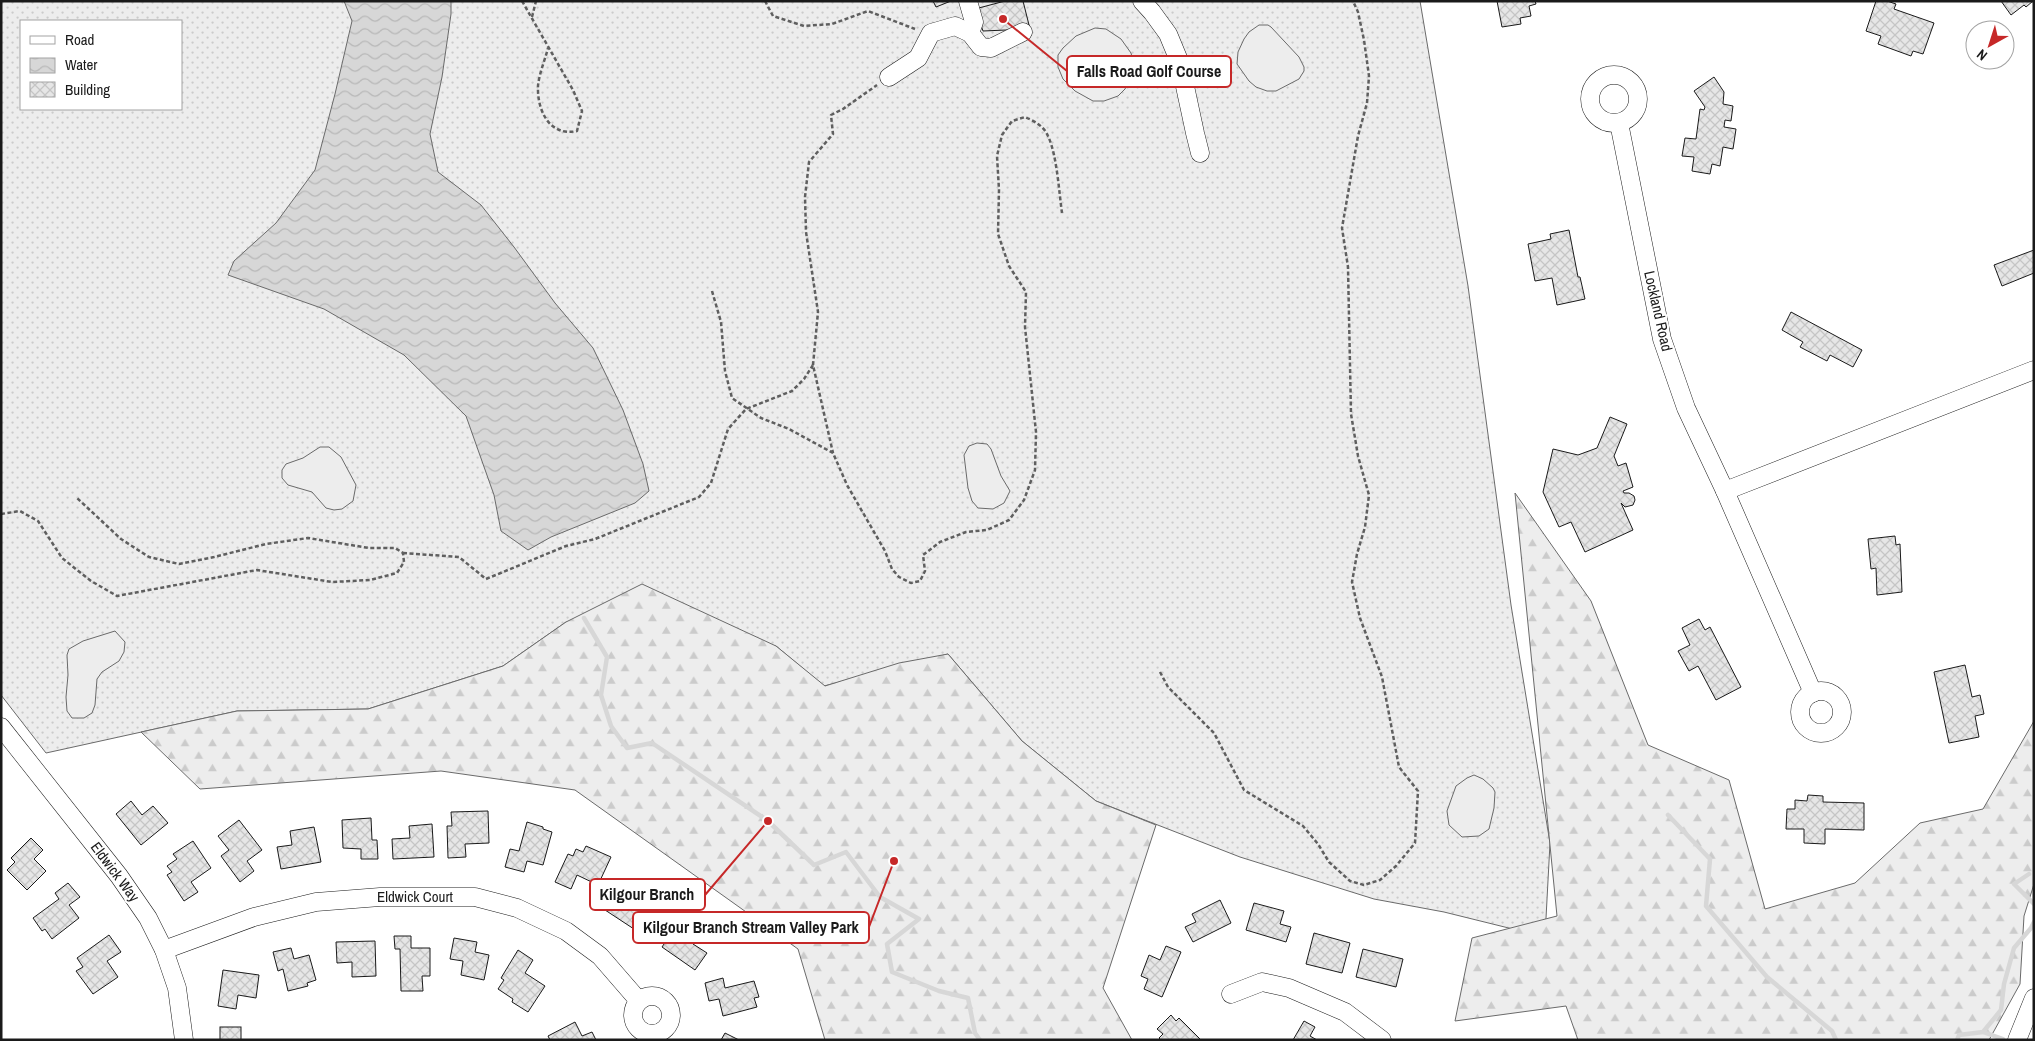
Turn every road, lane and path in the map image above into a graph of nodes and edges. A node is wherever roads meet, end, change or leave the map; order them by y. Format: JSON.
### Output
{"nodes":[{"id":1,"x":522,"y":1,"type":"edge"},
{"id":2,"x":536,"y":1,"type":"edge"},
{"id":3,"x":765,"y":1,"type":"edge"},
{"id":4,"x":968,"y":1,"type":"edge"},
{"id":5,"x":1142,"y":1,"type":"edge"},
{"id":6,"x":1353,"y":1,"type":"edge"},
{"id":7,"x":532,"y":16,"type":"junction"},
{"id":8,"x":1024,"y":32,"type":"dead end"},
{"id":9,"x":931,"y":33,"type":"junction"},
{"id":10,"x":970,"y":33,"type":"junction"},
{"id":11,"x":548,"y":48,"type":"junction"},
{"id":12,"x":889,"y":77,"type":"joint"},
{"id":13,"x":1619,"y":123,"type":"dead end"},
{"id":14,"x":1200,"y":153,"type":"dead end"},
{"id":15,"x":1062,"y":213,"type":"dead end"},
{"id":16,"x":712,"y":291,"type":"dead end"},
{"id":17,"x":813,"y":365,"type":"junction"},
{"id":18,"x":2034,"y":370,"type":"edge"},
{"id":19,"x":746,"y":409,"type":"junction"},
{"id":20,"x":833,"y":453,"type":"junction"},
{"id":21,"x":1725,"y":491,"type":"junction"},
{"id":22,"x":77,"y":498,"type":"dead end"},
{"id":23,"x":1,"y":514,"type":"edge"},
{"id":24,"x":403,"y":553,"type":"junction"},
{"id":25,"x":1160,"y":672,"type":"dead end"},
{"id":26,"x":1813,"y":693,"type":"dead end"},
{"id":27,"x":1,"y":727,"type":"edge"},
{"id":28,"x":164,"y":950,"type":"junction"},
{"id":29,"x":1231,"y":994,"type":"dead end"},
{"id":30,"x":2034,"y":998,"type":"edge"},
{"id":31,"x":639,"y":1001,"type":"dead end"},
{"id":32,"x":184,"y":1040,"type":"edge"},
{"id":33,"x":1382,"y":1040,"type":"edge"},
{"id":34,"x":2017,"y":1040,"type":"edge"}],
"edges":[{"from":1,"to":7,"type":"path"},
{"from":2,"to":7,"type":"path"},
{"from":3,"to":9,"type":"path"},
{"from":4,"to":10,"type":"street"},
{"from":5,"to":14,"type":"street"},
{"from":6,"to":25,"type":"path"},
{"from":7,"to":11,"type":"path"},
{"from":8,"to":10,"type":"street"},
{"from":9,"to":10,"type":"street"},
{"from":9,"to":12,"type":"street"},
{"from":11,"to":11,"type":"path"},
{"from":12,"to":17,"type":"path"},
{"from":13,"to":21,"type":"street","name":"Lockland Road"},
{"from":15,"to":20,"type":"path"},
{"from":16,"to":19,"type":"path"},
{"from":17,"to":19,"type":"path"},
{"from":17,"to":20,"type":"path"},
{"from":18,"to":21,"type":"street"},
{"from":19,"to":20,"type":"path"},
{"from":19,"to":24,"type":"path"},
{"from":21,"to":26,"type":"street","name":"Lockland Road"},
{"from":22,"to":24,"type":"path"},
{"from":23,"to":24,"type":"path"},
{"from":27,"to":28,"type":"street","name":"Eldwick Way"},
{"from":28,"to":31,"type":"street","name":"Eldwick Court"},
{"from":28,"to":32,"type":"street","name":"Eldwick Way"},
{"from":29,"to":33,"type":"street"},
{"from":30,"to":34,"type":"street"}]}
